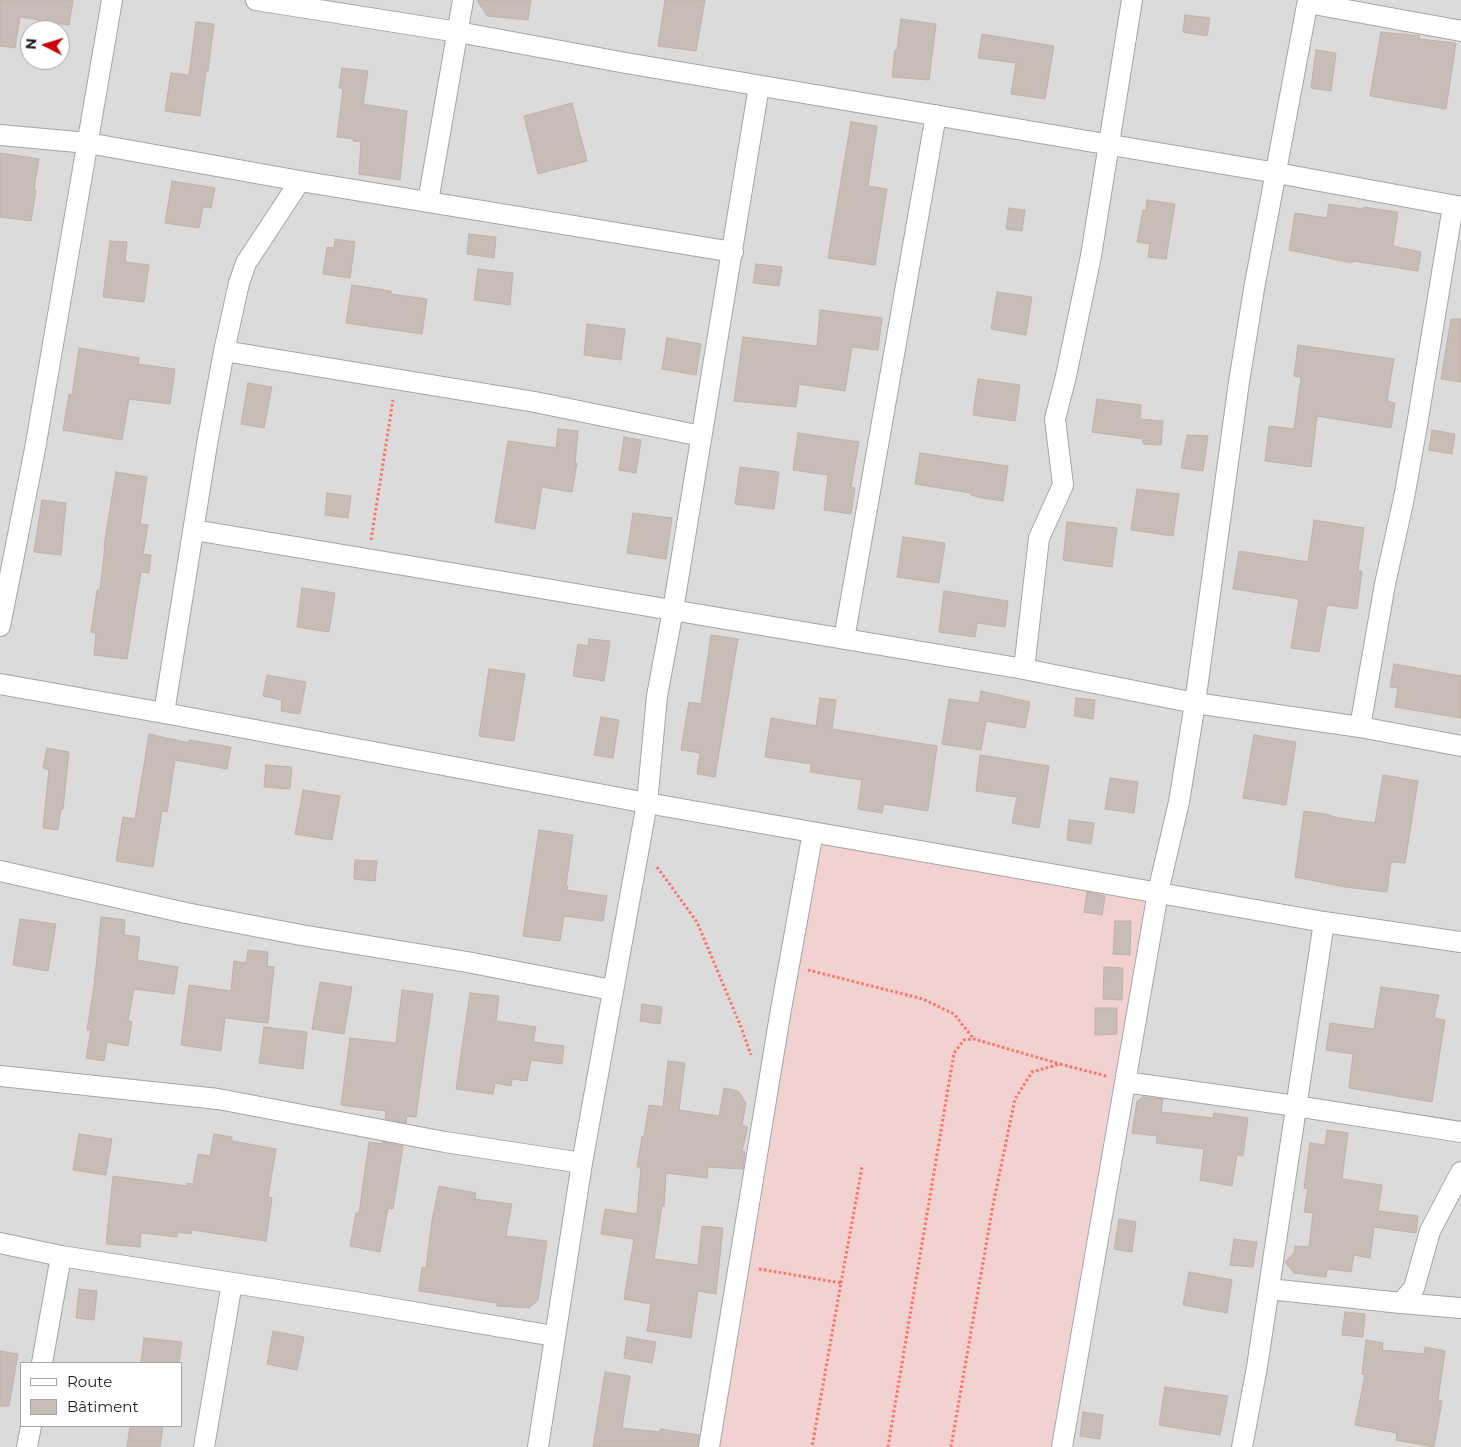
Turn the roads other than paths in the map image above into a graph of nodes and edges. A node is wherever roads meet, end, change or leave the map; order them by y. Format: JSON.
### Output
{"nodes":[{"id":1,"x":112,"y":0,"type":"edge"},
{"id":2,"x":256,"y":0,"type":"edge"},
{"id":3,"x":463,"y":0,"type":"edge"},
{"id":4,"x":1132,"y":0,"type":"edge"},
{"id":5,"x":1308,"y":1,"type":"edge"},
{"id":6,"x":1461,"y":31,"type":"edge"},
{"id":7,"x":458,"y":32,"type":"junction"},
{"id":8,"x":760,"y":86,"type":"junction"},
{"id":9,"x":936,"y":115,"type":"junction"},
{"id":10,"x":0,"y":135,"type":"edge"},
{"id":11,"x":88,"y":143,"type":"junction"},
{"id":12,"x":1109,"y":145,"type":"junction"},
{"id":13,"x":1277,"y":173,"type":"junction"},
{"id":14,"x":300,"y":181,"type":"junction"},
{"id":15,"x":428,"y":202,"type":"junction"},
{"id":16,"x":1457,"y":206,"type":"edge"},
{"id":17,"x":732,"y":252,"type":"junction"},
{"id":18,"x":224,"y":351,"type":"junction"},
{"id":19,"x":701,"y":436,"type":"junction"},
{"id":20,"x":194,"y":530,"type":"junction"},
{"id":21,"x":673,"y":610,"type":"junction"},
{"id":22,"x":0,"y":626,"type":"edge"},
{"id":23,"x":844,"y":639,"type":"junction"},
{"id":24,"x":1024,"y":669,"type":"junction"},
{"id":25,"x":0,"y":684,"type":"edge"},
{"id":26,"x":1195,"y":703,"type":"junction"},
{"id":27,"x":164,"y":712,"type":"junction"},
{"id":28,"x":1360,"y":727,"type":"junction"},
{"id":29,"x":1461,"y":746,"type":"edge"},
{"id":30,"x":647,"y":803,"type":"junction"},
{"id":31,"x":813,"y":832,"type":"junction"},
{"id":32,"x":0,"y":871,"type":"edge"},
{"id":33,"x":1158,"y":892,"type":"junction"},
{"id":34,"x":1324,"y":922,"type":"junction"},
{"id":35,"x":1461,"y":942,"type":"edge"},
{"id":36,"x":612,"y":990,"type":"junction"},
{"id":37,"x":0,"y":1076,"type":"edge"},
{"id":38,"x":1125,"y":1082,"type":"junction"},
{"id":39,"x":1296,"y":1106,"type":"junction"},
{"id":40,"x":1461,"y":1132,"type":"edge"},
{"id":41,"x":582,"y":1163,"type":"junction"},
{"id":42,"x":1461,"y":1172,"type":"edge"},
{"id":43,"x":0,"y":1243,"type":"edge"},
{"id":44,"x":61,"y":1256,"type":"junction"},
{"id":45,"x":232,"y":1283,"type":"junction"},
{"id":46,"x":1269,"y":1289,"type":"junction"},
{"id":47,"x":1400,"y":1303,"type":"junction"},
{"id":48,"x":1461,"y":1308,"type":"edge"},
{"id":49,"x":554,"y":1336,"type":"junction"},
{"id":50,"x":42,"y":1362,"type":"edge"},
{"id":51,"x":31,"y":1427,"type":"edge"},
{"id":52,"x":27,"y":1447,"type":"edge"},
{"id":53,"x":204,"y":1447,"type":"edge"},
{"id":54,"x":538,"y":1447,"type":"edge"},
{"id":55,"x":709,"y":1447,"type":"edge"},
{"id":56,"x":1062,"y":1447,"type":"edge"},
{"id":57,"x":1242,"y":1447,"type":"edge"}],
"edges":[{"from":1,"to":11,"type":"street"},
{"from":2,"to":7,"type":"street"},
{"from":3,"to":7,"type":"street"},
{"from":4,"to":12,"type":"street"},
{"from":5,"to":6,"type":"street"},
{"from":5,"to":13,"type":"street"},
{"from":7,"to":8,"type":"street"},
{"from":7,"to":15,"type":"street"},
{"from":8,"to":9,"type":"street"},
{"from":8,"to":17,"type":"street"},
{"from":9,"to":12,"type":"street"},
{"from":9,"to":23,"type":"street"},
{"from":10,"to":11,"type":"street"},
{"from":11,"to":14,"type":"street"},
{"from":11,"to":22,"type":"street"},
{"from":12,"to":13,"type":"street"},
{"from":12,"to":24,"type":"street"},
{"from":13,"to":16,"type":"street"},
{"from":13,"to":26,"type":"street"},
{"from":14,"to":15,"type":"street"},
{"from":14,"to":18,"type":"street"},
{"from":15,"to":17,"type":"street"},
{"from":16,"to":28,"type":"street"},
{"from":17,"to":19,"type":"street"},
{"from":18,"to":19,"type":"street"},
{"from":18,"to":20,"type":"street"},
{"from":19,"to":21,"type":"street"},
{"from":20,"to":21,"type":"street"},
{"from":20,"to":27,"type":"street"},
{"from":21,"to":23,"type":"street"},
{"from":21,"to":30,"type":"street"},
{"from":23,"to":24,"type":"street"},
{"from":24,"to":26,"type":"street"},
{"from":25,"to":27,"type":"street"},
{"from":26,"to":28,"type":"street"},
{"from":26,"to":33,"type":"street"},
{"from":27,"to":30,"type":"street"},
{"from":28,"to":29,"type":"street"},
{"from":30,"to":31,"type":"street"},
{"from":30,"to":36,"type":"street"},
{"from":31,"to":33,"type":"street"},
{"from":31,"to":55,"type":"street"},
{"from":32,"to":36,"type":"street"},
{"from":33,"to":34,"type":"street"},
{"from":33,"to":38,"type":"street"},
{"from":34,"to":35,"type":"street"},
{"from":34,"to":39,"type":"street"},
{"from":36,"to":41,"type":"street"},
{"from":37,"to":41,"type":"street"},
{"from":38,"to":39,"type":"street"},
{"from":38,"to":56,"type":"street"},
{"from":39,"to":40,"type":"street"},
{"from":39,"to":46,"type":"street"},
{"from":41,"to":49,"type":"street"},
{"from":42,"to":47,"type":"street"},
{"from":43,"to":44,"type":"street"},
{"from":44,"to":45,"type":"street"},
{"from":44,"to":50,"type":"street"},
{"from":45,"to":49,"type":"street"},
{"from":45,"to":53,"type":"street"},
{"from":46,"to":47,"type":"street"},
{"from":46,"to":57,"type":"street"},
{"from":47,"to":48,"type":"street"},
{"from":49,"to":54,"type":"street"},
{"from":51,"to":52,"type":"street"}]}
